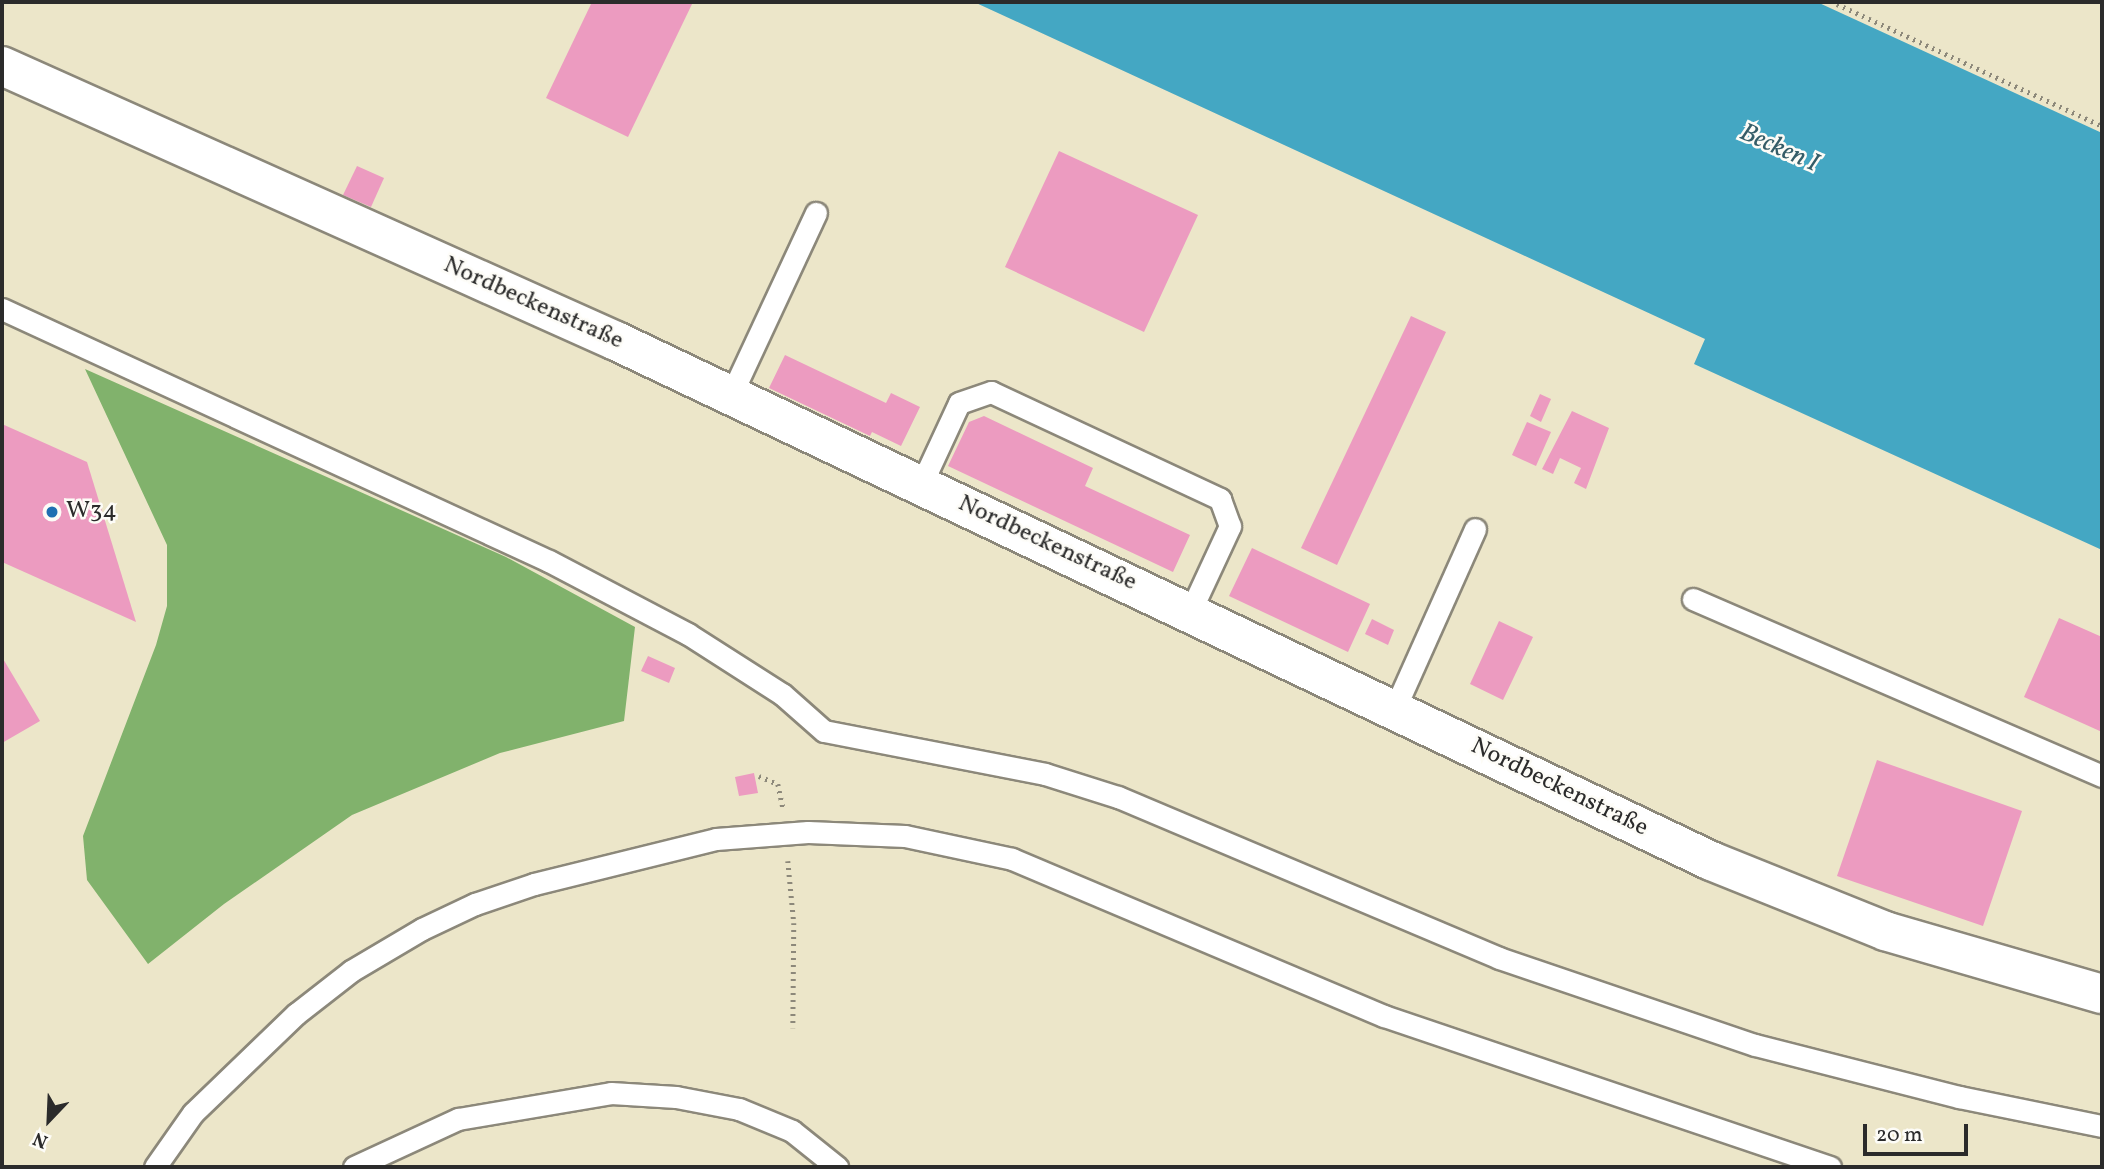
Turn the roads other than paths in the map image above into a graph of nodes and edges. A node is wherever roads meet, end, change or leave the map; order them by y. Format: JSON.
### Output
{"nodes":[{"id":1,"x":2,"y":66,"type":"edge"},
{"id":2,"x":816,"y":213,"type":"dead end"},
{"id":3,"x":2,"y":309,"type":"edge"},
{"id":4,"x":731,"y":395,"type":"junction"},
{"id":5,"x":921,"y":485,"type":"junction"},
{"id":6,"x":1475,"y":529,"type":"dead end"},
{"id":7,"x":1693,"y":599,"type":"dead end"},
{"id":8,"x":1189,"y":612,"type":"junction"},
{"id":9,"x":1395,"y":709,"type":"junction"},
{"id":10,"x":2102,"y":776,"type":"edge"},
{"id":11,"x":2102,"y":994,"type":"edge"},
{"id":12,"x":2102,"y":1126,"type":"edge"},
{"id":13,"x":155,"y":1167,"type":"edge"},
{"id":14,"x":354,"y":1167,"type":"edge"},
{"id":15,"x":837,"y":1167,"type":"edge"},
{"id":16,"x":1830,"y":1167,"type":"edge"}],
"edges":[{"from":1,"to":4,"type":"street","name":"Nordbeckenstraße"},
{"from":2,"to":4,"type":"lane"},
{"from":3,"to":12,"type":"lane"},
{"from":4,"to":5,"type":"street","name":"Nordbeckenstraße"},
{"from":5,"to":8,"type":"street","name":"Nordbeckenstraße"},
{"from":5,"to":8,"type":"lane"},
{"from":6,"to":9,"type":"lane"},
{"from":7,"to":10,"type":"lane"},
{"from":8,"to":9,"type":"street","name":"Nordbeckenstraße"},
{"from":9,"to":11,"type":"street","name":"Nordbeckenstraße"},
{"from":13,"to":16,"type":"lane"},
{"from":14,"to":15,"type":"lane"}]}
